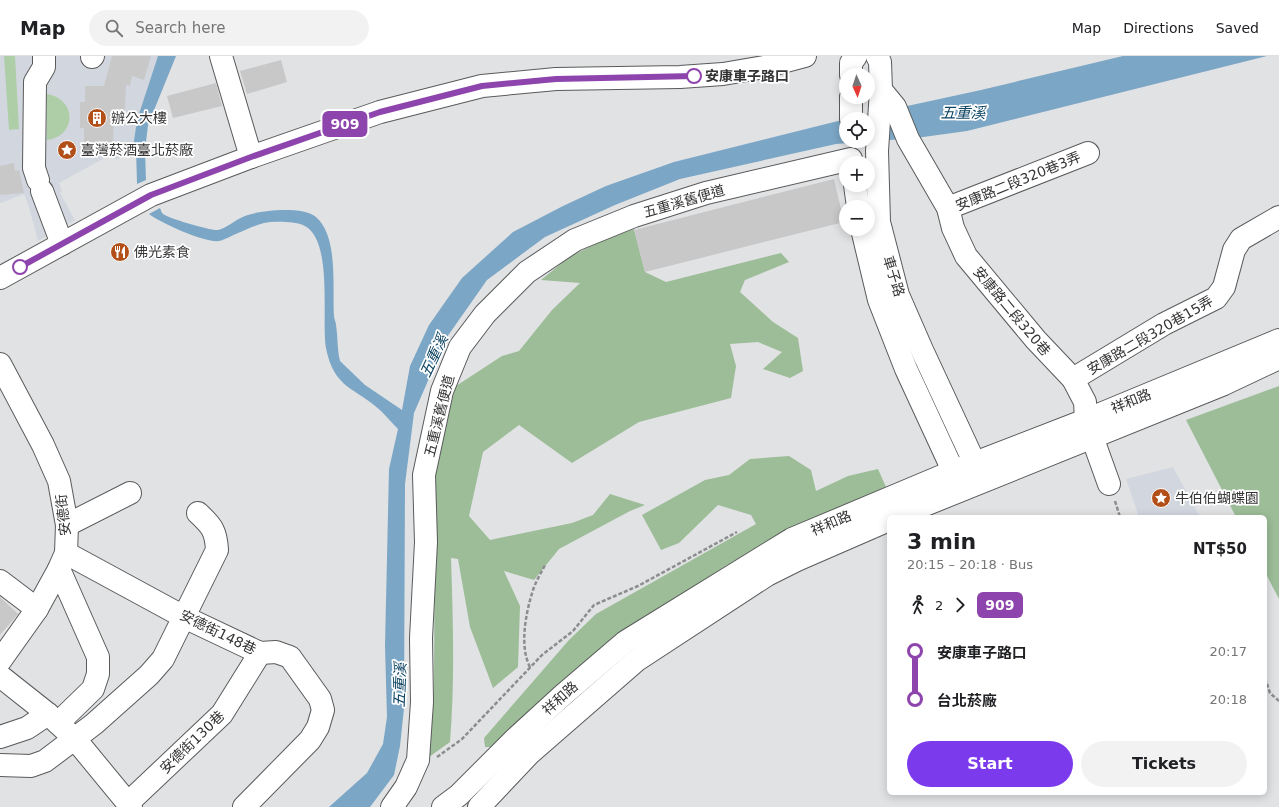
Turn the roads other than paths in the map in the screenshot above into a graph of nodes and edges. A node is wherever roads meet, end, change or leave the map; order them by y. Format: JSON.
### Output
{"nodes":[{"id":1,"x":44,"y":56,"type":"edge"},
{"id":2,"x":221,"y":56,"type":"edge"},
{"id":3,"x":805,"y":56,"type":"edge"},
{"id":4,"x":856,"y":56,"type":"edge"},
{"id":5,"x":877,"y":56,"type":"edge"},
{"id":6,"x":851,"y":68,"type":"edge"},
{"id":7,"x":881,"y":90,"type":"junction"},
{"id":8,"x":908,"y":139,"type":"junction"},
{"id":9,"x":877,"y":151,"type":"junction"},
{"id":10,"x":1088,"y":153,"type":"dead end"},
{"id":11,"x":851,"y":154,"type":"edge"},
{"id":12,"x":251,"y":157,"type":"junction"},
{"id":13,"x":948,"y":208,"type":"junction"},
{"id":14,"x":1279,"y":217,"type":"edge"},
{"id":15,"x":864,"y":236,"type":"edge"},
{"id":16,"x":62,"y":244,"type":"junction"},
{"id":17,"x":0,"y":278,"type":"edge"},
{"id":18,"x":1279,"y":339,"type":"edge"},
{"id":19,"x":1279,"y":358,"type":"edge"},
{"id":20,"x":0,"y":364,"type":"edge"},
{"id":21,"x":1279,"y":366,"type":"edge"},
{"id":22,"x":1073,"y":379,"type":"junction"},
{"id":23,"x":1224,"y":384,"type":"junction"},
{"id":24,"x":1089,"y":429,"type":"junction"},
{"id":25,"x":978,"y":472,"type":"junction"},
{"id":26,"x":958,"y":480,"type":"junction"},
{"id":27,"x":1109,"y":484,"type":"dead end"},
{"id":28,"x":130,"y":493,"type":"dead end"},
{"id":29,"x":198,"y":513,"type":"dead end"},
{"id":30,"x":898,"y":515,"type":"edge"},
{"id":31,"x":887,"y":521,"type":"edge"},
{"id":32,"x":67,"y":525,"type":"junction"},
{"id":33,"x":63,"y":561,"type":"junction"},
{"id":34,"x":0,"y":581,"type":"edge"},
{"id":35,"x":37,"y":609,"type":"junction"},
{"id":36,"x":184,"y":617,"type":"junction"},
{"id":37,"x":260,"y":653,"type":"junction"},
{"id":38,"x":0,"y":661,"type":"edge"},
{"id":39,"x":0,"y":676,"type":"edge"},
{"id":40,"x":53,"y":719,"type":"junction"},
{"id":41,"x":0,"y":737,"type":"edge"},
{"id":42,"x":75,"y":739,"type":"junction"},
{"id":43,"x":0,"y":765,"type":"edge"},
{"id":44,"x":129,"y":805,"type":"edge"},
{"id":45,"x":244,"y":807,"type":"edge"},
{"id":46,"x":392,"y":807,"type":"edge"},
{"id":47,"x":443,"y":807,"type":"edge"},
{"id":48,"x":478,"y":807,"type":"edge"}],
"edges":[{"from":1,"to":16,"type":"street"},
{"from":2,"to":12,"type":"street"},
{"from":3,"to":12,"type":"street"},
{"from":4,"to":6,"type":"street"},
{"from":5,"to":7,"type":"street","name":"車子路"},
{"from":7,"to":8,"type":"street","name":"安康路二段320巷"},
{"from":7,"to":9,"type":"street","name":"車子路"},
{"from":8,"to":9,"type":"street"},
{"from":8,"to":13,"type":"street","name":"安康路二段320巷"},
{"from":9,"to":25,"type":"street","name":"車子路"},
{"from":10,"to":13,"type":"street","name":"安康路二段320巷3弄"},
{"from":11,"to":46,"type":"street","name":"五重溪舊便道"},
{"from":12,"to":16,"type":"street"},
{"from":13,"to":22,"type":"street","name":"安康路二段320巷"},
{"from":14,"to":22,"type":"street","name":"安康路二段320巷15弄"},
{"from":15,"to":26,"type":"street","name":"車子路"},
{"from":16,"to":17,"type":"street"},
{"from":18,"to":24,"type":"street","name":"祥和路"},
{"from":19,"to":23,"type":"street","name":"祥和路"},
{"from":20,"to":32,"type":"street","name":"安德街"},
{"from":21,"to":23,"type":"street"},
{"from":22,"to":24,"type":"street","name":"安康路二段320巷"},
{"from":23,"to":24,"type":"street","name":"祥和路"},
{"from":24,"to":25,"type":"street","name":"祥和路"},
{"from":24,"to":27,"type":"street","name":"安康路二段320巷"},
{"from":25,"to":26,"type":"street","name":"祥和路"},
{"from":26,"to":30,"type":"street","name":"祥和路"},
{"from":26,"to":47,"type":"street","name":"祥和路"},
{"from":28,"to":32,"type":"street"},
{"from":29,"to":36,"type":"street"},
{"from":31,"to":48,"type":"street","name":"祥和路"},
{"from":32,"to":33,"type":"street","name":"安德街"},
{"from":33,"to":35,"type":"street","name":"安德街"},
{"from":33,"to":36,"type":"street","name":"安德街148巷"},
{"from":33,"to":40,"type":"street"},
{"from":34,"to":35,"type":"street"},
{"from":35,"to":38,"type":"street","name":"安德街"},
{"from":36,"to":37,"type":"street","name":"安德街148巷"},
{"from":36,"to":42,"type":"street"},
{"from":37,"to":44,"type":"street","name":"安德街130巷"},
{"from":37,"to":45,"type":"street","name":"安德街148巷"},
{"from":39,"to":40,"type":"street"},
{"from":40,"to":41,"type":"street"},
{"from":40,"to":42,"type":"street"},
{"from":42,"to":43,"type":"street"},
{"from":42,"to":44,"type":"street"}]}
